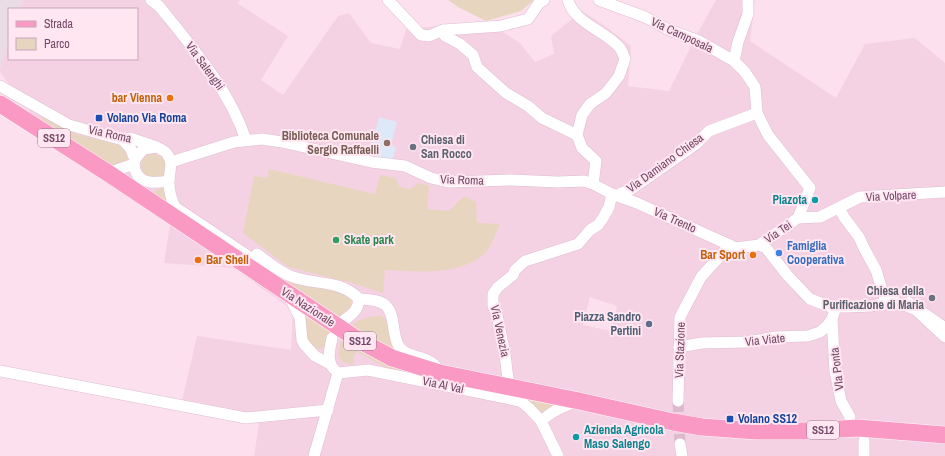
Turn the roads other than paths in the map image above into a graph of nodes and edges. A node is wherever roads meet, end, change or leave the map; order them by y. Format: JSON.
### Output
{"nodes":[{"id":1,"x":151,"y":0,"type":"edge"},
{"id":2,"x":388,"y":0,"type":"edge"},
{"id":3,"x":544,"y":0,"type":"edge"},
{"id":4,"x":599,"y":0,"type":"edge"},
{"id":5,"x":748,"y":0,"type":"edge"},
{"id":6,"x":569,"y":3,"type":"edge"},
{"id":7,"x":444,"y":30,"type":"junction"},
{"id":8,"x":734,"y":61,"type":"junction"},
{"id":9,"x":0,"y":86,"type":"edge"},
{"id":10,"x":0,"y":104,"type":"edge"},
{"id":11,"x":757,"y":113,"type":"junction"},
{"id":12,"x":576,"y":135,"type":"junction"},
{"id":13,"x":123,"y":140,"type":"junction"},
{"id":14,"x":246,"y":140,"type":"junction"},
{"id":15,"x":157,"y":147,"type":"junction"},
{"id":16,"x":134,"y":162,"type":"junction"},
{"id":17,"x":171,"y":162,"type":"junction"},
{"id":18,"x":108,"y":173,"type":"junction"},
{"id":19,"x":169,"y":181,"type":"junction"},
{"id":20,"x":593,"y":184,"type":"junction"},
{"id":21,"x":810,"y":188,"type":"joint"},
{"id":22,"x":945,"y":192,"type":"edge"},
{"id":23,"x":615,"y":195,"type":"junction"},
{"id":24,"x":839,"y":208,"type":"junction"},
{"id":25,"x":798,"y":218,"type":"junction"},
{"id":26,"x":205,"y":228,"type":"junction"},
{"id":27,"x":730,"y":245,"type":"junction"},
{"id":28,"x":759,"y":245,"type":"junction"},
{"id":29,"x":270,"y":282,"type":"junction"},
{"id":30,"x":287,"y":294,"type":"junction"},
{"id":31,"x":359,"y":299,"type":"junction"},
{"id":32,"x":909,"y":301,"type":"dead end"},
{"id":33,"x":886,"y":303,"type":"junction"},
{"id":34,"x":836,"y":307,"type":"junction"},
{"id":35,"x":832,"y":319,"type":"junction"},
{"id":36,"x":344,"y":320,"type":"dead end"},
{"id":37,"x":945,"y":326,"type":"edge"},
{"id":38,"x":945,"y":336,"type":"edge"},
{"id":39,"x":332,"y":338,"type":"dead end"},
{"id":40,"x":679,"y":347,"type":"junction"},
{"id":41,"x":330,"y":364,"type":"junction"},
{"id":42,"x":0,"y":371,"type":"edge"},
{"id":43,"x":338,"y":373,"type":"junction"},
{"id":44,"x":440,"y":373,"type":"junction"},
{"id":45,"x":509,"y":388,"type":"junction"},
{"id":46,"x":579,"y":401,"type":"junction"},
{"id":47,"x":678,"y":401,"type":"tunnel mouth"},
{"id":48,"x":328,"y":410,"type":"junction"},
{"id":49,"x":850,"y":417,"type":"dead end"},
{"id":50,"x":541,"y":421,"type":"junction"},
{"id":51,"x":945,"y":435,"type":"edge"},
{"id":52,"x":864,"y":441,"type":"dead end"},
{"id":53,"x":680,"y":444,"type":"tunnel mouth"},
{"id":54,"x":314,"y":456,"type":"edge"},
{"id":55,"x":558,"y":456,"type":"edge"},
{"id":56,"x":682,"y":456,"type":"edge"},
{"id":57,"x":864,"y":456,"type":"edge"}],
"edges":[{"from":1,"to":14,"type":"street","name":"Via Salenghi"},
{"from":2,"to":7,"type":"street"},
{"from":3,"to":7,"type":"street"},
{"from":4,"to":8,"type":"street","name":"Via Camposala"},
{"from":5,"to":8,"type":"street"},
{"from":6,"to":12,"type":"street"},
{"from":7,"to":12,"type":"street"},
{"from":8,"to":11,"type":"street","name":"Via Camposala"},
{"from":9,"to":13,"type":"street","name":"Via Roma"},
{"from":10,"to":18,"type":"main road","name":"Via Nazionale","number":"SS12"},
{"from":11,"to":21,"type":"street","name":"Via Camposala"},
{"from":11,"to":23,"type":"street","name":"Via Damiano Chiesa"},
{"from":12,"to":20,"type":"street"},
{"from":13,"to":15,"type":"street","name":"Via Roma"},
{"from":13,"to":16,"type":"street"},
{"from":14,"to":17,"type":"street","name":"Via Roma"},
{"from":14,"to":20,"type":"street","name":"Via Roma"},
{"from":15,"to":16,"type":"street"},
{"from":15,"to":17,"type":"street"},
{"from":16,"to":18,"type":"street"},
{"from":16,"to":19,"type":"street"},
{"from":17,"to":19,"type":"street"},
{"from":18,"to":29,"type":"main road","name":"Via Nazionale","number":"SS12"},
{"from":19,"to":26,"type":"street"},
{"from":20,"to":23,"type":"street","name":"Via Trento"},
{"from":21,"to":25,"type":"street","name":"Via Tei"},
{"from":22,"to":24,"type":"street","name":"Via Volpare"},
{"from":23,"to":27,"type":"street","name":"Via Trento"},
{"from":23,"to":45,"type":"street","name":"Via Venezia"},
{"from":24,"to":25,"type":"street","name":"Via Tei"},
{"from":24,"to":33,"type":"street"},
{"from":25,"to":28,"type":"street","name":"Via Tei"},
{"from":26,"to":29,"type":"street"},
{"from":26,"to":31,"type":"street"},
{"from":27,"to":28,"type":"street","name":"Via Trento"},
{"from":27,"to":40,"type":"street","name":"Via Stazione"},
{"from":28,"to":34,"type":"street"},
{"from":29,"to":30,"type":"main road","name":"Via Nazionale","number":"SS12"},
{"from":30,"to":41,"type":"street"},
{"from":30,"to":44,"type":"main road","name":"Via Nazionale","number":"SS12"},
{"from":31,"to":36,"type":"street"},
{"from":31,"to":44,"type":"street"},
{"from":32,"to":37,"type":"street"},
{"from":33,"to":34,"type":"street"},
{"from":33,"to":38,"type":"street"},
{"from":34,"to":35,"type":"street","name":"Via Viate"},
{"from":35,"to":40,"type":"street","name":"Via Viate"},
{"from":35,"to":49,"type":"street","name":"VIa Ponta"},
{"from":39,"to":41,"type":"street"},
{"from":40,"to":47,"type":"street","name":"Via Stazione"},
{"from":41,"to":43,"type":"street"},
{"from":42,"to":48,"type":"street"},
{"from":43,"to":48,"type":"street"},
{"from":43,"to":50,"type":"street","name":"Via Al Val"},
{"from":44,"to":45,"type":"main road","name":"Via Nazionale","number":"SS12"},
{"from":45,"to":46,"type":"main road","name":"Via Nazionale","number":"SS12"},
{"from":46,"to":50,"type":"street"},
{"from":46,"to":51,"type":"main road","name":"Via Nazionale","number":"SS12"},
{"from":48,"to":54,"type":"street"},
{"from":50,"to":55,"type":"street","name":"Via Al Val"},
{"from":52,"to":57,"type":"street"},
{"from":53,"to":56,"type":"street"}]}
